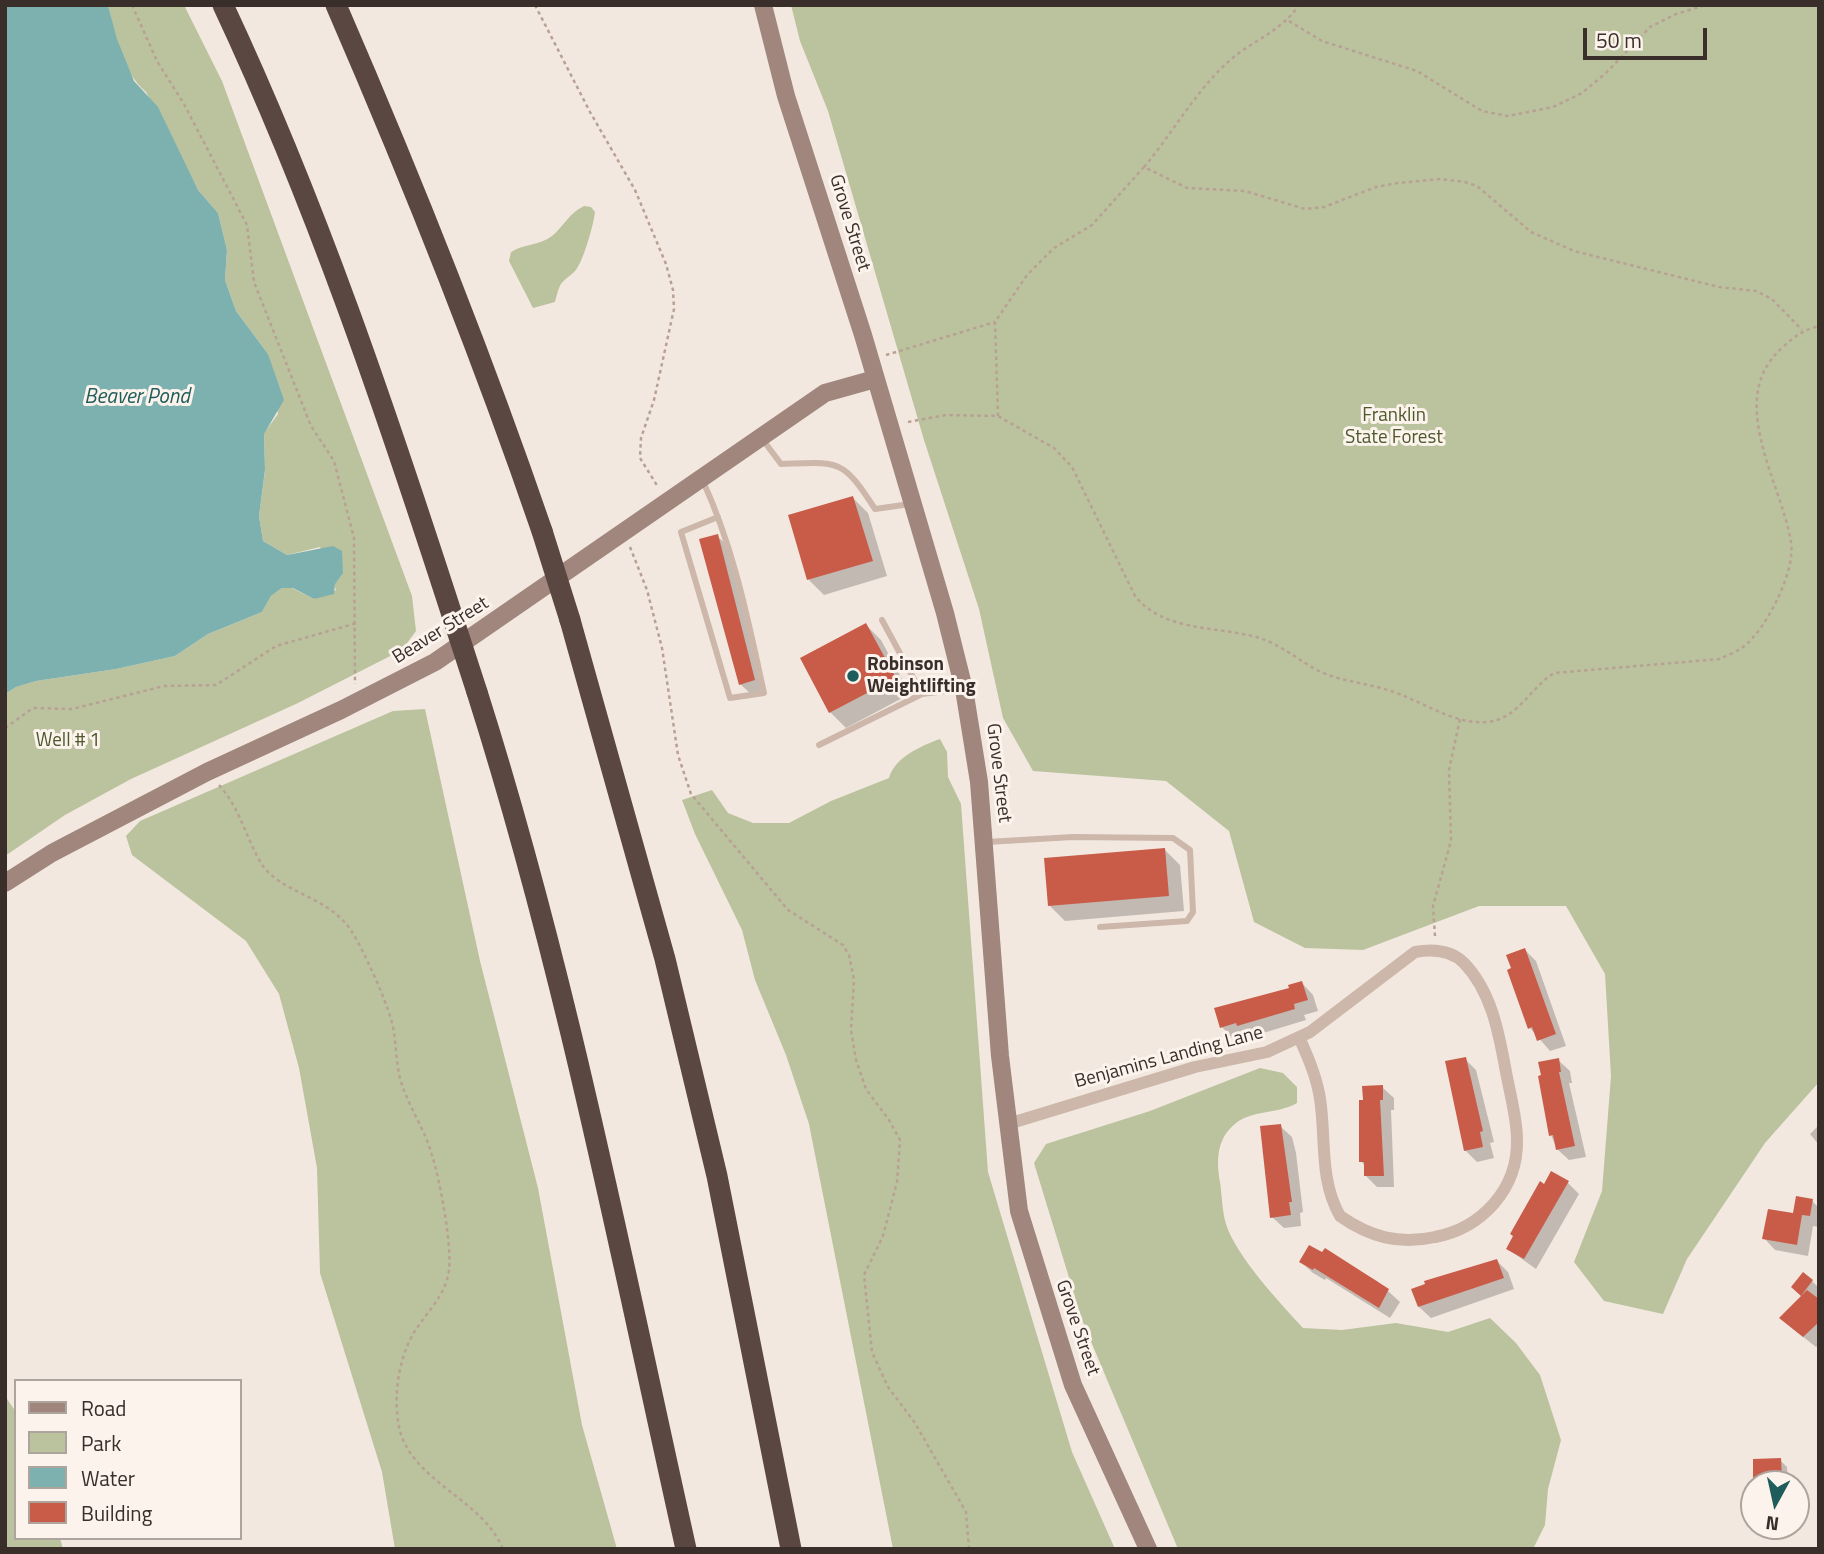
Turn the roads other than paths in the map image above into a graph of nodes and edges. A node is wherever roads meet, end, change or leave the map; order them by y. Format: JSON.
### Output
{"nodes":[{"id":1,"x":223,"y":5,"type":"edge"},
{"id":2,"x":336,"y":5,"type":"edge"},
{"id":3,"x":763,"y":5,"type":"edge"},
{"id":4,"x":875,"y":379,"type":"junction"},
{"id":5,"x":761,"y":436,"type":"junction"},
{"id":6,"x":701,"y":477,"type":"junction"},
{"id":7,"x":912,"y":504,"type":"junction"},
{"id":8,"x":718,"y":517,"type":"junction"},
{"id":9,"x":882,"y":620,"type":"dead end"},
{"id":10,"x":964,"y":689,"type":"junction"},
{"id":11,"x":922,"y":694,"type":"junction"},
{"id":12,"x":820,"y":745,"type":"dead end"},
{"id":13,"x":985,"y":842,"type":"junction"},
{"id":14,"x":5,"y":883,"type":"edge"},
{"id":15,"x":1100,"y":927,"type":"dead end"},
{"id":16,"x":1299,"y":1037,"type":"junction"},
{"id":17,"x":1007,"y":1124,"type":"junction"},
{"id":18,"x":686,"y":1549,"type":"edge"},
{"id":19,"x":791,"y":1549,"type":"edge"},
{"id":20,"x":1148,"y":1549,"type":"edge"}],
"edges":[{"from":1,"to":18,"type":"highway","bridge":true},
{"from":2,"to":19,"type":"highway","bridge":true},
{"from":3,"to":4,"type":"main road","name":"Grove Street"},
{"from":4,"to":5,"type":"main road","name":"Beaver Street"},
{"from":4,"to":7,"type":"main road","name":"Grove Street"},
{"from":5,"to":6,"type":"main road","name":"Beaver Street"},
{"from":5,"to":7,"type":"lane"},
{"from":6,"to":8,"type":"lane"},
{"from":6,"to":14,"type":"main road","name":"Beaver Street"},
{"from":7,"to":10,"type":"main road","name":"Grove Street"},
{"from":8,"to":8,"type":"lane"},
{"from":9,"to":11,"type":"lane"},
{"from":10,"to":11,"type":"lane"},
{"from":10,"to":13,"type":"main road","name":"Grove Street"},
{"from":11,"to":12,"type":"lane"},
{"from":13,"to":15,"type":"lane"},
{"from":13,"to":17,"type":"main road","name":"Grove Street"},
{"from":16,"to":16,"type":"street","name":"Benjamins Landing Lane"},
{"from":16,"to":17,"type":"street","name":"Benjamins Landing Lane"},
{"from":17,"to":20,"type":"main road","name":"Grove Street"}]}
